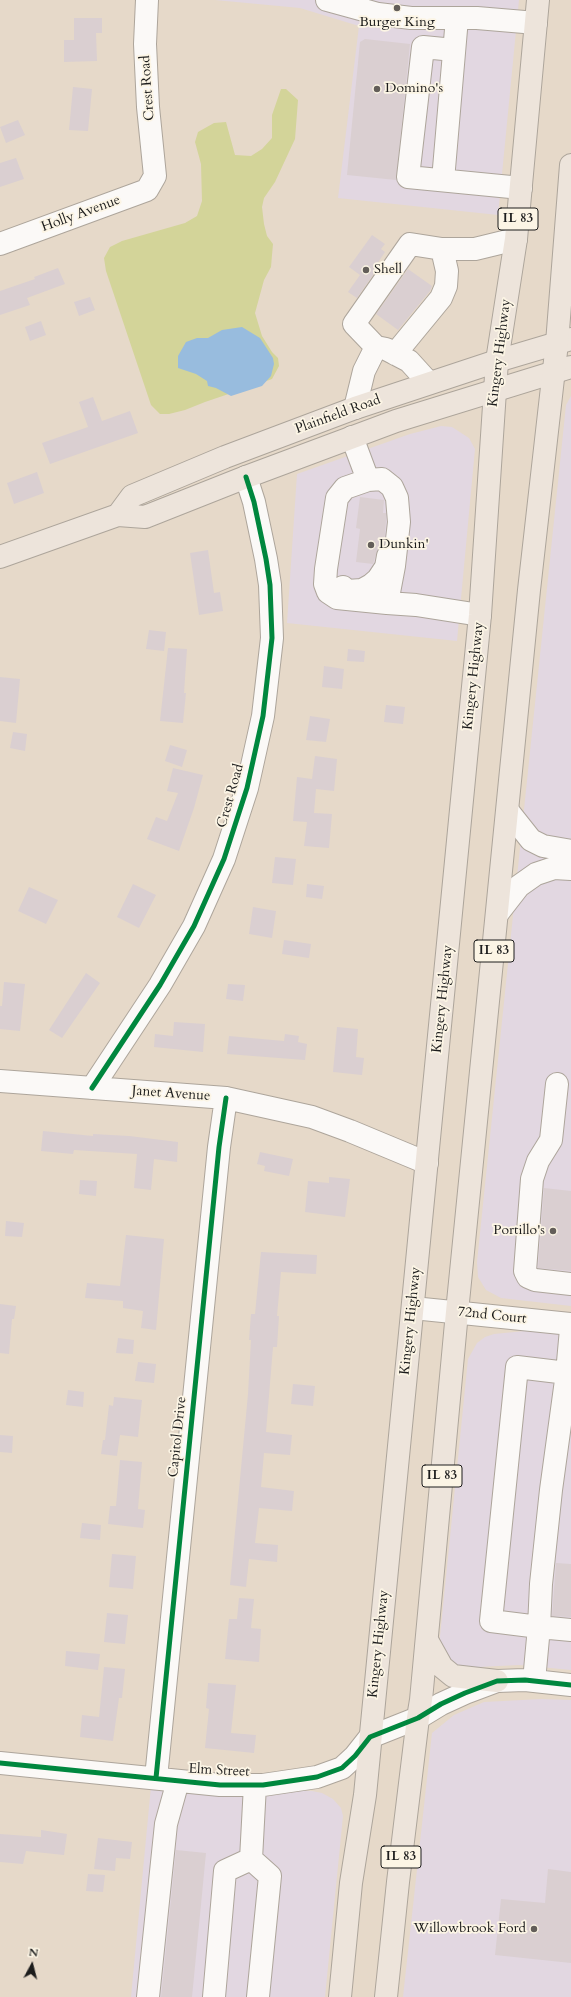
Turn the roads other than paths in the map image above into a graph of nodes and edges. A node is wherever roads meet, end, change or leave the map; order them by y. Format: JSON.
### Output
{"nodes":[{"id":1,"x":147,"y":0,"type":"edge"},
{"id":2,"x":327,"y":0,"type":"edge"},
{"id":3,"x":538,"y":0,"type":"edge"},
{"id":4,"x":457,"y":18,"type":"junction"},
{"id":5,"x":536,"y":23,"type":"junction"},
{"id":6,"x":454,"y":50,"type":"junction"},
{"id":7,"x":571,"y":165,"type":"edge"},
{"id":8,"x":155,"y":176,"type":"joint"},
{"id":9,"x":443,"y":180,"type":"junction"},
{"id":10,"x":521,"y":188,"type":"junction"},
{"id":11,"x":516,"y":239,"type":"junction"},
{"id":12,"x":0,"y":244,"type":"edge"},
{"id":13,"x":442,"y":249,"type":"junction"},
{"id":14,"x":567,"y":267,"type":"edge"},
{"id":15,"x":564,"y":341,"type":"edge"},
{"id":16,"x":386,"y":351,"type":"junction"},
{"id":17,"x":497,"y":360,"type":"junction"},
{"id":18,"x":562,"y":370,"type":"edge"},
{"id":19,"x":429,"y":383,"type":"junction"},
{"id":20,"x":494,"y":392,"type":"junction"},
{"id":21,"x":355,"y":408,"type":"junction"},
{"id":22,"x":352,"y":437,"type":"junction"},
{"id":23,"x":246,"y":477,"type":"junction"},
{"id":24,"x":368,"y":480,"type":"junction"},
{"id":25,"x":397,"y":498,"type":"junction"},
{"id":26,"x":118,"y":515,"type":"junction"},
{"id":27,"x":0,"y":556,"type":"edge"},
{"id":28,"x":326,"y":569,"type":"junction"},
{"id":29,"x":387,"y":603,"type":"junction"},
{"id":30,"x":480,"y":615,"type":"junction"},
{"id":31,"x":508,"y":811,"type":"junction"},
{"id":32,"x":571,"y":851,"type":"edge"},
{"id":33,"x":571,"y":868,"type":"edge"},
{"id":34,"x":498,"y":913,"type":"junction"},
{"id":35,"x":0,"y":1081,"type":"edge"},
{"id":36,"x":557,"y":1084,"type":"dead end"},
{"id":37,"x":92,"y":1088,"type":"junction"},
{"id":38,"x":226,"y":1098,"type":"junction"},
{"id":39,"x":426,"y":1163,"type":"junction"},
{"id":40,"x":571,"y":1284,"type":"edge"},
{"id":41,"x":413,"y":1308,"type":"junction"},
{"id":42,"x":457,"y":1312,"type":"junction"},
{"id":43,"x":571,"y":1324,"type":"edge"},
{"id":44,"x":571,"y":1329,"type":"edge"},
{"id":45,"x":569,"y":1373,"type":"edge"},
{"id":46,"x":539,"y":1627,"type":"junction"},
{"id":47,"x":571,"y":1630,"type":"edge"},
{"id":48,"x":427,"y":1640,"type":"junction"},
{"id":49,"x":497,"y":1681,"type":"junction"},
{"id":50,"x":534,"y":1681,"type":"junction"},
{"id":51,"x":571,"y":1685,"type":"edge"},
{"id":52,"x":418,"y":1718,"type":"junction"},
{"id":53,"x":370,"y":1736,"type":"junction"},
{"id":54,"x":0,"y":1763,"type":"edge"},
{"id":55,"x":156,"y":1778,"type":"junction"},
{"id":56,"x":178,"y":1780,"type":"junction"},
{"id":57,"x":256,"y":1785,"type":"junction"},
{"id":58,"x":251,"y":1859,"type":"junction"},
{"id":59,"x":148,"y":1997,"type":"edge"},
{"id":60,"x":214,"y":1997,"type":"edge"},
{"id":61,"x":258,"y":1997,"type":"edge"},
{"id":62,"x":340,"y":1997,"type":"edge"},
{"id":63,"x":386,"y":1997,"type":"edge"}],
"edges":[{"from":1,"to":8,"type":"street","name":"Crest Road"},
{"from":2,"to":4,"type":"street"},
{"from":3,"to":5,"type":"main road","name":"Kingery Highway","number":"IL 83"},
{"from":4,"to":5,"type":"street"},
{"from":4,"to":6,"type":"street"},
{"from":5,"to":10,"type":"main road","name":"Kingery Highway","number":"IL 83"},
{"from":6,"to":9,"type":"street"},
{"from":6,"to":9,"type":"street"},
{"from":7,"to":14,"type":"main road","number":"IL 83"},
{"from":8,"to":12,"type":"street","name":"Holly Avenue"},
{"from":9,"to":10,"type":"street"},
{"from":10,"to":11,"type":"main road","name":"Kingery Highway","number":"IL 83"},
{"from":11,"to":13,"type":"street"},
{"from":11,"to":17,"type":"main road","name":"Kingery Highway","number":"IL 83"},
{"from":13,"to":16,"type":"street"},
{"from":13,"to":16,"type":"street"},
{"from":14,"to":15,"type":"main road","number":"IL 83"},
{"from":15,"to":17,"type":"main road","name":"Plainfield Road"},
{"from":15,"to":18,"type":"main road","number":"IL 83"},
{"from":16,"to":19,"type":"street"},
{"from":16,"to":21,"type":"street"},
{"from":17,"to":19,"type":"main road","name":"Plainfield Road"},
{"from":17,"to":20,"type":"main road","name":"Kingery Highway","number":"IL 83"},
{"from":18,"to":20,"type":"main road","name":"Plainfield Road"},
{"from":18,"to":31,"type":"main road","number":"IL 83"},
{"from":19,"to":21,"type":"main road","name":"Plainfield Road"},
{"from":20,"to":22,"type":"main road","name":"Plainfield Road"},
{"from":20,"to":30,"type":"main road","name":"Kingery Highway","number":"IL 83"},
{"from":21,"to":26,"type":"main road","name":"Plainfield Road"},
{"from":22,"to":23,"type":"main road","name":"Plainfield Road"},
{"from":22,"to":24,"type":"street"},
{"from":23,"to":26,"type":"main road","name":"Plainfield Road"},
{"from":23,"to":37,"type":"street","name":"Crest Road"},
{"from":24,"to":25,"type":"street"},
{"from":24,"to":28,"type":"street"},
{"from":25,"to":28,"type":"street"},
{"from":25,"to":29,"type":"street"},
{"from":26,"to":27,"type":"main road","name":"Plainfield Road"},
{"from":28,"to":29,"type":"street"},
{"from":29,"to":30,"type":"street"},
{"from":30,"to":39,"type":"main road","name":"Kingery Highway","number":"IL 83"},
{"from":31,"to":32,"type":"street"},
{"from":31,"to":34,"type":"main road","number":"IL 83"},
{"from":33,"to":34,"type":"street"},
{"from":34,"to":42,"type":"main road","number":"IL 83"},
{"from":35,"to":37,"type":"street","name":"Janet Avenue"},
{"from":36,"to":40,"type":"street"},
{"from":37,"to":38,"type":"street","name":"Janet Avenue"},
{"from":38,"to":39,"type":"street","name":"Janet Avenue"},
{"from":38,"to":55,"type":"street","name":"Capitol Drive"},
{"from":39,"to":41,"type":"main road","name":"Kingery Highway","number":"IL 83"},
{"from":41,"to":42,"type":"street","name":"72nd Court"},
{"from":41,"to":53,"type":"main road","name":"Kingery Highway","number":"IL 83"},
{"from":42,"to":43,"type":"street","name":"72nd Court"},
{"from":42,"to":48,"type":"main road","number":"IL 83"},
{"from":44,"to":45,"type":"street"},
{"from":45,"to":46,"type":"street"},
{"from":45,"to":46,"type":"street"},
{"from":46,"to":47,"type":"street"},
{"from":46,"to":50,"type":"street"},
{"from":48,"to":49,"type":"main road"},
{"from":48,"to":52,"type":"main road","number":"IL 83"},
{"from":49,"to":50,"type":"street"},
{"from":49,"to":52,"type":"street"},
{"from":50,"to":51,"type":"street"},
{"from":52,"to":53,"type":"street"},
{"from":52,"to":63,"type":"main road","number":"IL 83"},
{"from":53,"to":57,"type":"street","name":"Elm Street"},
{"from":53,"to":62,"type":"main road","name":"Kingery Highway","number":"IL 83"},
{"from":54,"to":55,"type":"street","name":"Elm Street"},
{"from":55,"to":56,"type":"street","name":"Elm Street"},
{"from":56,"to":57,"type":"street","name":"Elm Street"},
{"from":56,"to":59,"type":"street"},
{"from":57,"to":58,"type":"street"},
{"from":58,"to":60,"type":"street"},
{"from":58,"to":61,"type":"street"}]}
